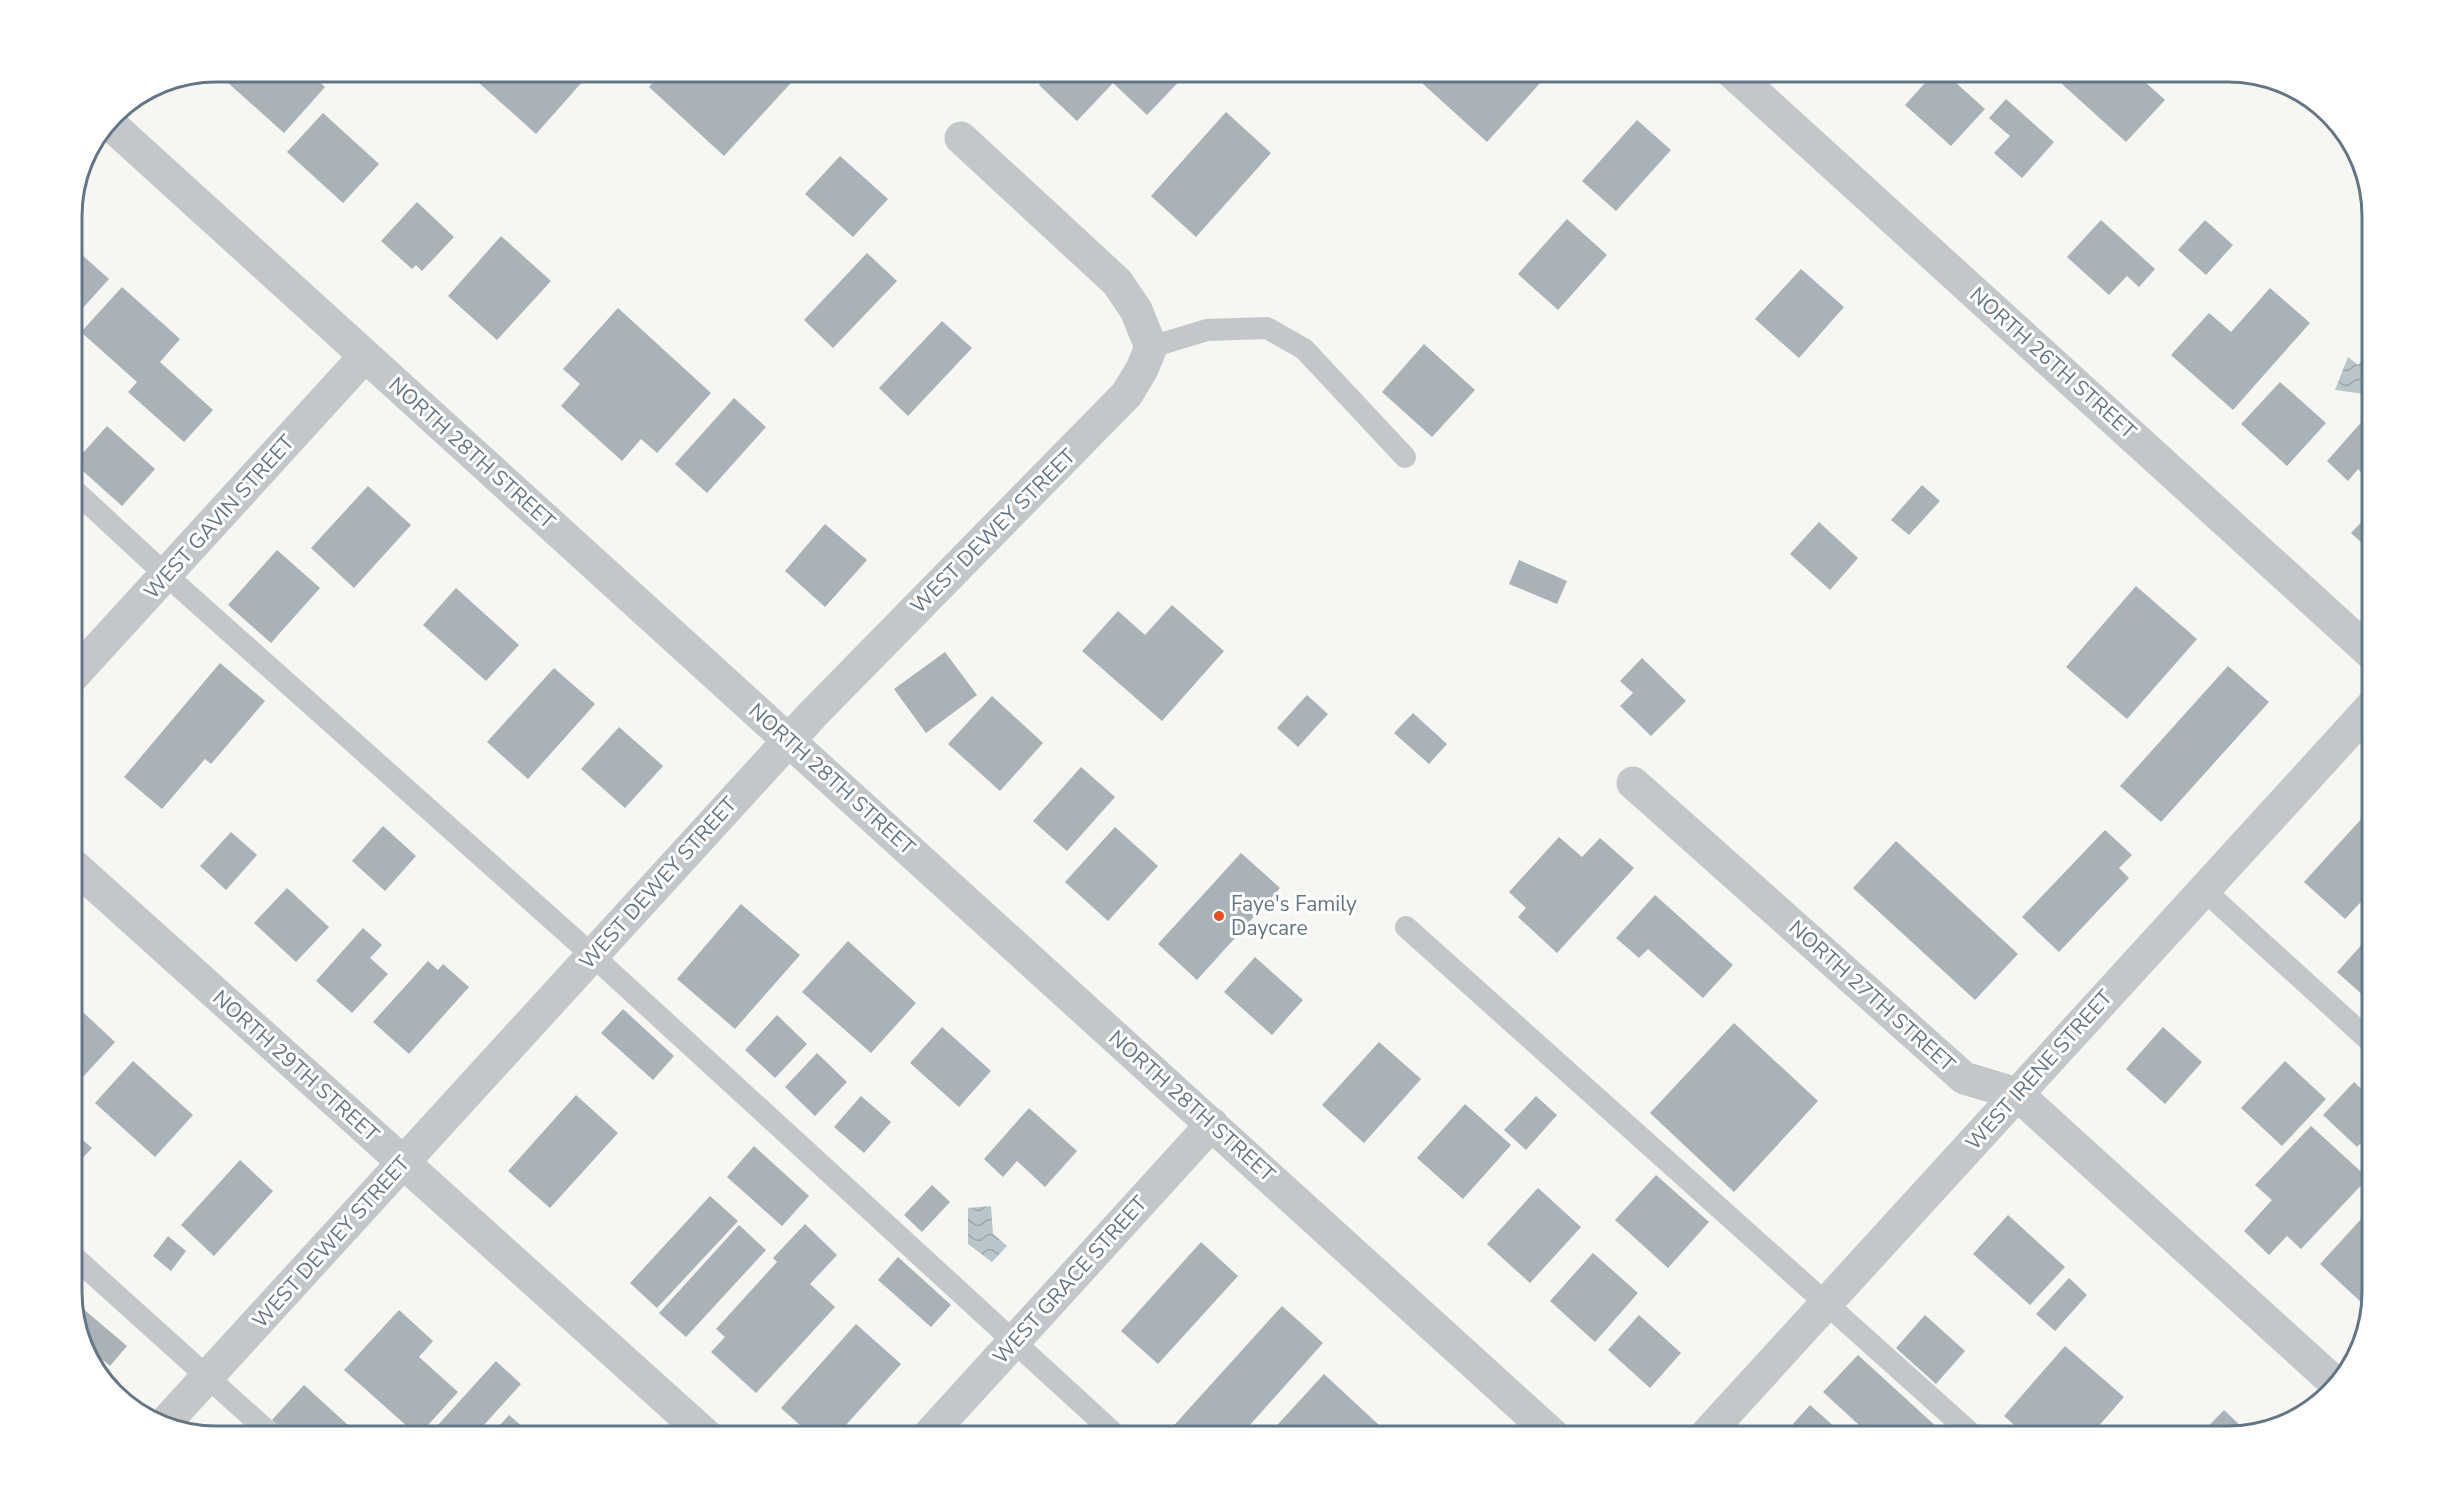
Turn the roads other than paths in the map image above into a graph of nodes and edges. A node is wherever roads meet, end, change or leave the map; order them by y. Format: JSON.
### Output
{"nodes":[{"id":1,"x":1744,"y":83,"type":"edge"},
{"id":2,"x":115,"y":129,"type":"edge"},
{"id":3,"x":961,"y":138,"type":"dead end"},
{"id":4,"x":1151,"y":347,"type":"junction"},
{"id":5,"x":365,"y":356,"type":"junction"},
{"id":6,"x":1405,"y":457,"type":"dead end"},
{"id":7,"x":83,"y":498,"type":"edge"},
{"id":8,"x":166,"y":574,"type":"junction"},
{"id":9,"x":2362,"y":645,"type":"edge"},
{"id":10,"x":83,"y":665,"type":"edge"},
{"id":11,"x":2362,"y":717,"type":"edge"},
{"id":12,"x":788,"y":740,"type":"junction"},
{"id":13,"x":1633,"y":783,"type":"dead end"},
{"id":14,"x":83,"y":874,"type":"edge"},
{"id":15,"x":2204,"y":890,"type":"junction"},
{"id":16,"x":1406,"y":927,"type":"dead end"},
{"id":17,"x":592,"y":955,"type":"junction"},
{"id":18,"x":2362,"y":1034,"type":"edge"},
{"id":19,"x":2017,"y":1094,"type":"junction"},
{"id":20,"x":1212,"y":1124,"type":"junction"},
{"id":21,"x":403,"y":1163,"type":"junction"},
{"id":22,"x":83,"y":1265,"type":"edge"},
{"id":23,"x":1827,"y":1303,"type":"junction"},
{"id":24,"x":1013,"y":1342,"type":"junction"},
{"id":25,"x":208,"y":1377,"type":"junction"},
{"id":26,"x":2330,"y":1378,"type":"edge"},
{"id":27,"x":171,"y":1417,"type":"edge"},
{"id":28,"x":262,"y":1426,"type":"edge"},
{"id":29,"x":696,"y":1426,"type":"edge"},
{"id":30,"x":937,"y":1426,"type":"edge"},
{"id":31,"x":1106,"y":1426,"type":"edge"},
{"id":32,"x":1543,"y":1426,"type":"edge"},
{"id":33,"x":1715,"y":1426,"type":"edge"},
{"id":34,"x":1963,"y":1426,"type":"edge"}],
"edges":[{"from":1,"to":9,"type":"street","name":"NORTH 26TH STREET"},
{"from":2,"to":5,"type":"street","name":"NORTH 28TH STREET"},
{"from":3,"to":4,"type":"street"},
{"from":4,"to":6,"type":"lane"},
{"from":4,"to":12,"type":"street","name":"WEST DEWEY STREET"},
{"from":5,"to":8,"type":"street","name":"WEST GAVIN STREET"},
{"from":5,"to":12,"type":"street","name":"NORTH 28TH STREET"},
{"from":7,"to":8,"type":"lane"},
{"from":8,"to":10,"type":"street","name":"WEST GAVIN STREET"},
{"from":8,"to":17,"type":"lane"},
{"from":11,"to":15,"type":"street","name":"WEST IRENE STREET"},
{"from":12,"to":17,"type":"street","name":"WEST DEWEY STREET"},
{"from":12,"to":20,"type":"street","name":"NORTH 28TH STREET"},
{"from":13,"to":19,"type":"street","name":"NORTH 27TH STREET"},
{"from":14,"to":21,"type":"street","name":"NORTH 29TH STREET"},
{"from":15,"to":18,"type":"lane"},
{"from":15,"to":19,"type":"street","name":"WEST IRENE STREET"},
{"from":16,"to":23,"type":"lane"},
{"from":17,"to":21,"type":"street","name":"WEST DEWEY STREET"},
{"from":17,"to":24,"type":"lane"},
{"from":19,"to":23,"type":"street","name":"WEST IRENE STREET"},
{"from":19,"to":26,"type":"street","name":"NORTH 27TH STREET"},
{"from":20,"to":24,"type":"street","name":"WEST GRACE STREET"},
{"from":20,"to":32,"type":"street","name":"NORTH 28TH STREET"},
{"from":21,"to":25,"type":"street","name":"WEST DEWEY STREET"},
{"from":21,"to":29,"type":"street","name":"NORTH 29TH STREET"},
{"from":22,"to":25,"type":"lane"},
{"from":23,"to":33,"type":"street","name":"WEST IRENE STREET"},
{"from":23,"to":34,"type":"lane"},
{"from":24,"to":30,"type":"street","name":"WEST GRACE STREET"},
{"from":24,"to":31,"type":"lane"},
{"from":25,"to":27,"type":"street","name":"WEST DEWEY STREET"},
{"from":25,"to":28,"type":"lane"}]}
